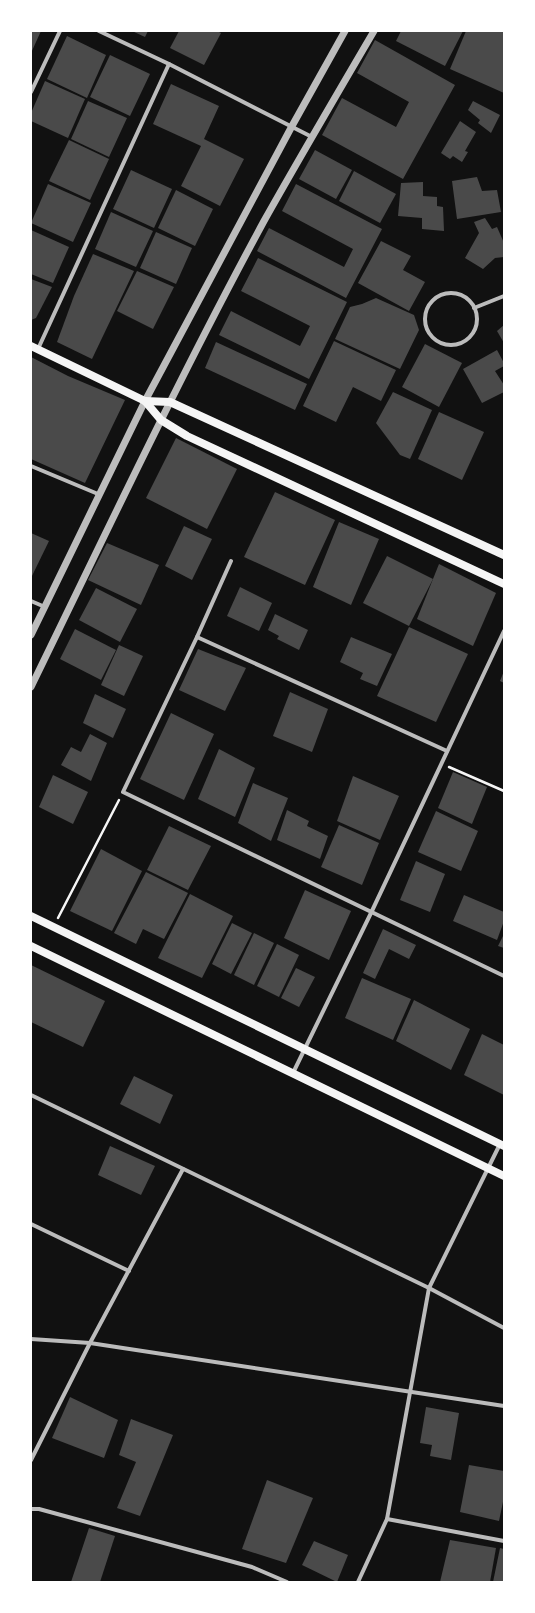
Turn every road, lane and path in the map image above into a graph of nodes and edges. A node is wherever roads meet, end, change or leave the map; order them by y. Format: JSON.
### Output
{"nodes":[{"id":1,"x":60,"y":31,"type":"edge"},
{"id":2,"x":99,"y":31,"type":"edge"},
{"id":3,"x":345,"y":31,"type":"edge"},
{"id":4,"x":374,"y":31,"type":"edge"},
{"id":5,"x":169,"y":64,"type":"junction"},
{"id":6,"x":31,"y":92,"type":"edge"},
{"id":7,"x":292,"y":126,"type":"junction"},
{"id":8,"x":312,"y":137,"type":"junction"},
{"id":9,"x":504,"y":296,"type":"edge"},
{"id":10,"x":474,"y":308,"type":"junction"},
{"id":11,"x":35,"y":347,"type":"edge"},
{"id":12,"x":145,"y":401,"type":"junction"},
{"id":13,"x":170,"y":402,"type":"junction"},
{"id":14,"x":161,"y":420,"type":"junction"},
{"id":15,"x":31,"y":466,"type":"edge"},
{"id":16,"x":98,"y":494,"type":"junction"},
{"id":17,"x":504,"y":555,"type":"edge"},
{"id":18,"x":230,"y":561,"type":"dead end"},
{"id":19,"x":504,"y":584,"type":"edge"},
{"id":20,"x":31,"y":601,"type":"edge"},
{"id":21,"x":45,"y":606,"type":"junction"},
{"id":22,"x":504,"y":631,"type":"edge"},
{"id":23,"x":31,"y":635,"type":"edge"},
{"id":24,"x":197,"y":637,"type":"junction"},
{"id":25,"x":31,"y":688,"type":"edge"},
{"id":26,"x":447,"y":751,"type":"junction"},
{"id":27,"x":441,"y":764,"type":"junction"},
{"id":28,"x":504,"y":791,"type":"edge"},
{"id":29,"x":123,"y":792,"type":"junction"},
{"id":30,"x":372,"y":913,"type":"junction"},
{"id":31,"x":31,"y":916,"type":"edge"},
{"id":32,"x":54,"y":927,"type":"junction"},
{"id":33,"x":31,"y":946,"type":"edge"},
{"id":34,"x":504,"y":976,"type":"edge"},
{"id":35,"x":305,"y":1049,"type":"junction"},
{"id":36,"x":292,"y":1074,"type":"junction"},
{"id":37,"x":31,"y":1096,"type":"edge"},
{"id":38,"x":502,"y":1145,"type":"edge"},
{"id":39,"x":488,"y":1168,"type":"junction"},
{"id":40,"x":183,"y":1169,"type":"junction"},
{"id":41,"x":504,"y":1176,"type":"edge"},
{"id":42,"x":31,"y":1224,"type":"edge"},
{"id":43,"x":129,"y":1271,"type":"junction"},
{"id":44,"x":429,"y":1288,"type":"junction"},
{"id":45,"x":504,"y":1328,"type":"edge"},
{"id":46,"x":31,"y":1339,"type":"edge"},
{"id":47,"x":90,"y":1343,"type":"junction"},
{"id":48,"x":410,"y":1391,"type":"junction"},
{"id":49,"x":504,"y":1406,"type":"edge"},
{"id":50,"x":31,"y":1460,"type":"edge"},
{"id":51,"x":31,"y":1509,"type":"edge"},
{"id":52,"x":387,"y":1519,"type":"junction"},
{"id":53,"x":504,"y":1541,"type":"edge"},
{"id":54,"x":287,"y":1582,"type":"edge"},
{"id":55,"x":358,"y":1582,"type":"edge"}],
"edges":[{"from":1,"to":6,"type":"street"},
{"from":2,"to":5,"type":"street"},
{"from":3,"to":7,"type":"street"},
{"from":4,"to":8,"type":"street"},
{"from":5,"to":7,"type":"street"},
{"from":5,"to":11,"type":"street"},
{"from":7,"to":8,"type":"street"},
{"from":7,"to":12,"type":"street"},
{"from":8,"to":13,"type":"street"},
{"from":9,"to":10,"type":"street"},
{"from":10,"to":10,"type":"street"},
{"from":11,"to":12,"type":"main road"},
{"from":12,"to":13,"type":"main road"},
{"from":12,"to":14,"type":"main road"},
{"from":12,"to":16,"type":"street"},
{"from":13,"to":14,"type":"street"},
{"from":13,"to":17,"type":"main road"},
{"from":14,"to":19,"type":"main road"},
{"from":14,"to":25,"type":"street"},
{"from":15,"to":16,"type":"street"},
{"from":16,"to":21,"type":"street"},
{"from":18,"to":24,"type":"street"},
{"from":20,"to":21,"type":"street"},
{"from":21,"to":23,"type":"street"},
{"from":22,"to":26,"type":"street"},
{"from":24,"to":26,"type":"street"},
{"from":24,"to":29,"type":"street"},
{"from":26,"to":27,"type":"street"},
{"from":27,"to":28,"type":"path"},
{"from":27,"to":30,"type":"street"},
{"from":29,"to":30,"type":"street"},
{"from":29,"to":32,"type":"path"},
{"from":30,"to":34,"type":"street"},
{"from":30,"to":35,"type":"street"},
{"from":31,"to":32,"type":"main road"},
{"from":32,"to":35,"type":"main road"},
{"from":33,"to":36,"type":"main road"},
{"from":35,"to":36,"type":"street"},
{"from":35,"to":38,"type":"main road"},
{"from":36,"to":39,"type":"main road"},
{"from":37,"to":40,"type":"street"},
{"from":38,"to":39,"type":"street"},
{"from":39,"to":41,"type":"main road"},
{"from":39,"to":44,"type":"street"},
{"from":40,"to":43,"type":"street"},
{"from":40,"to":44,"type":"street"},
{"from":42,"to":43,"type":"street"},
{"from":43,"to":47,"type":"street"},
{"from":44,"to":45,"type":"street"},
{"from":44,"to":48,"type":"street"},
{"from":46,"to":47,"type":"street"},
{"from":47,"to":48,"type":"street"},
{"from":47,"to":50,"type":"street"},
{"from":48,"to":49,"type":"street"},
{"from":48,"to":52,"type":"street"},
{"from":51,"to":54,"type":"street"},
{"from":52,"to":53,"type":"street"},
{"from":52,"to":55,"type":"street"}]}
